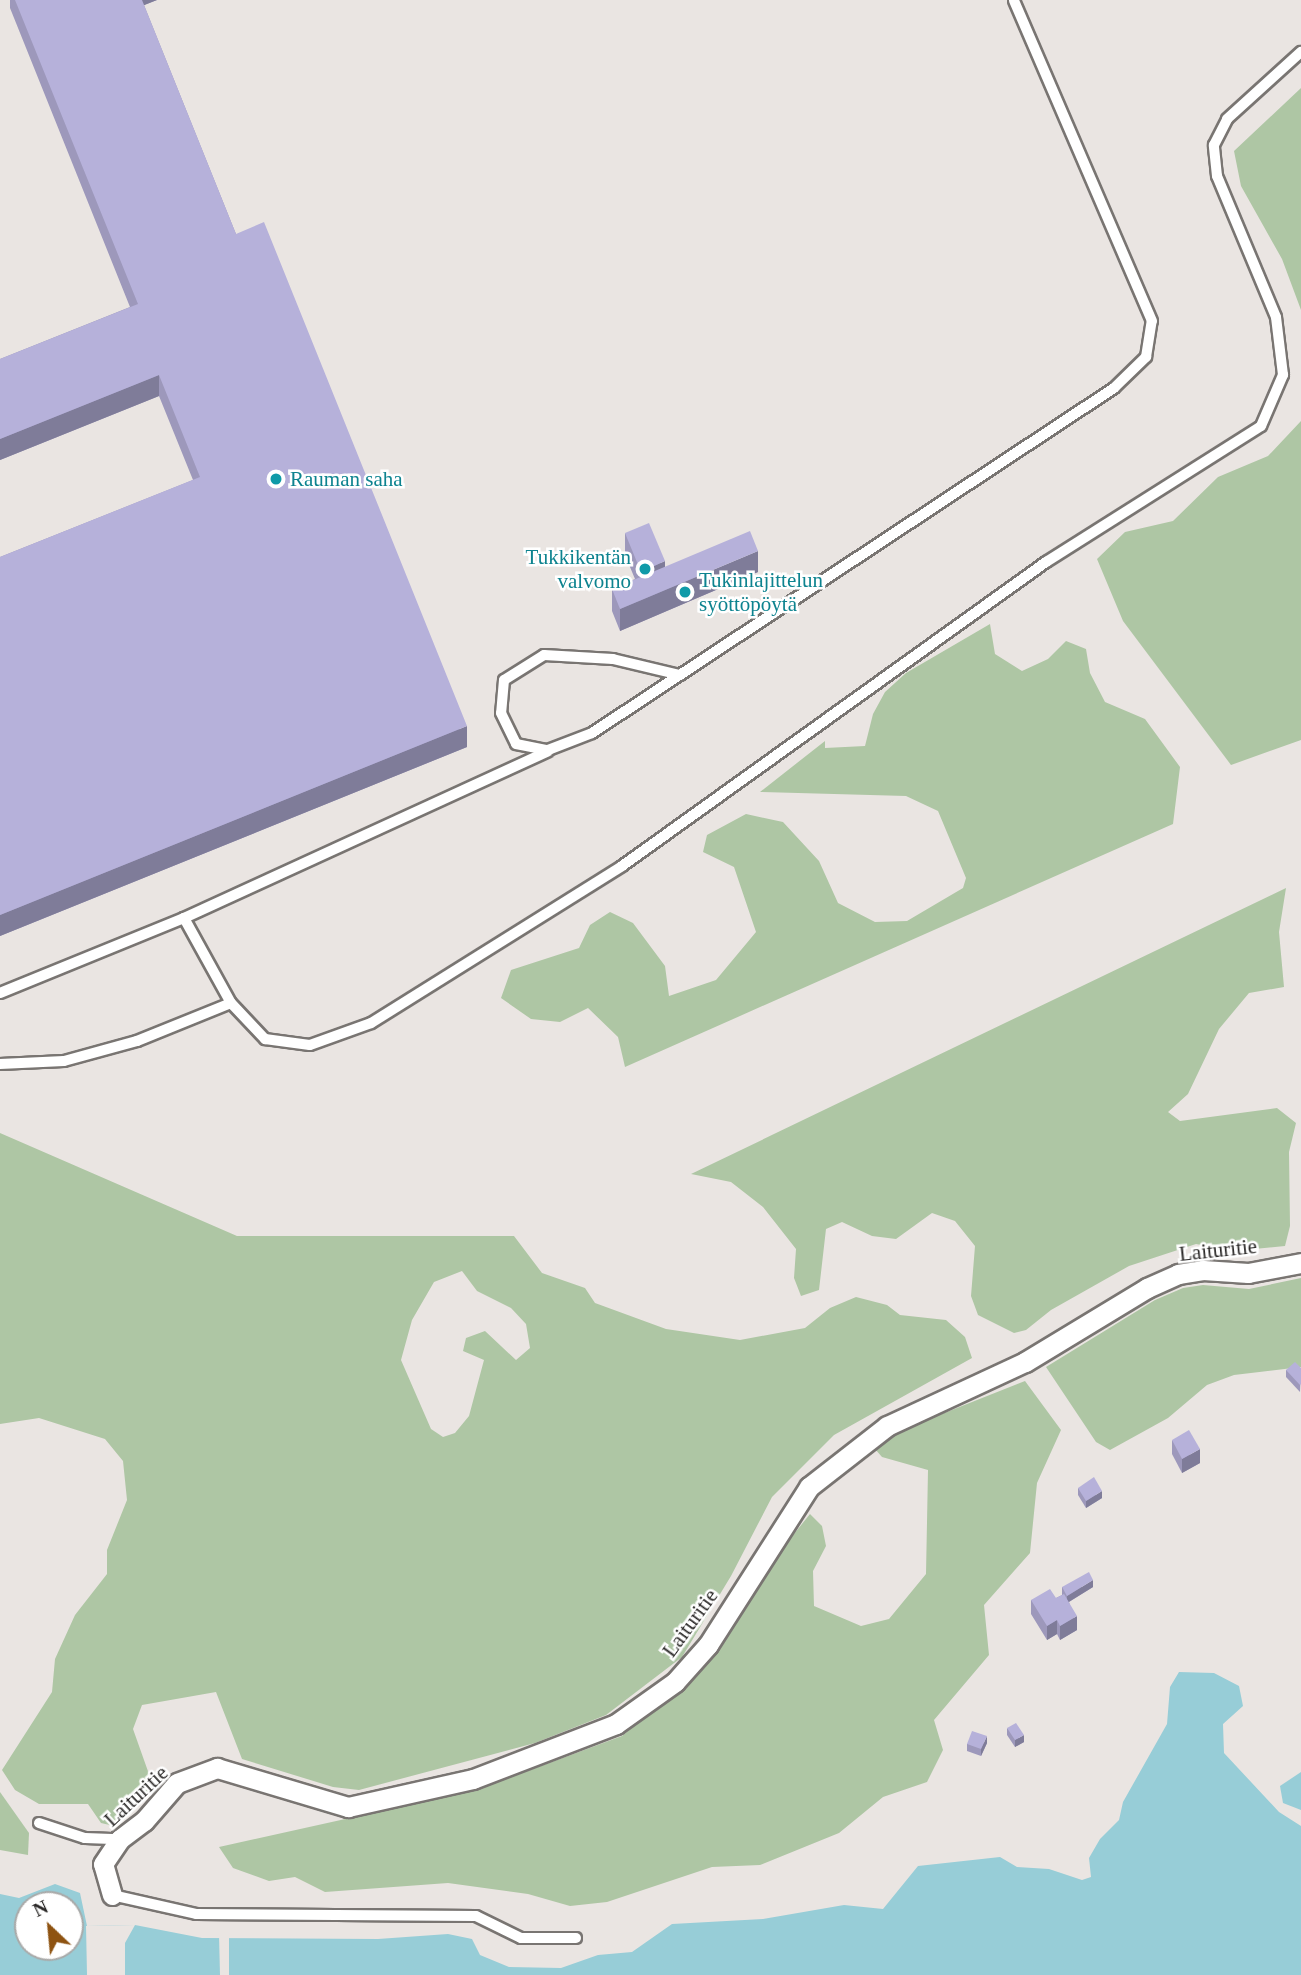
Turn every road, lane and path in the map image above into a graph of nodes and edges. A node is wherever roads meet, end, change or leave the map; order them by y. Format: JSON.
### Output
{"nodes":[{"id":1,"x":1014,"y":0,"type":"edge"},
{"id":2,"x":1301,"y":52,"type":"edge"},
{"id":3,"x":680,"y":675,"type":"junction"},
{"id":4,"x":548,"y":750,"type":"junction"},
{"id":5,"x":184,"y":918,"type":"junction"},
{"id":6,"x":0,"y":993,"type":"edge"},
{"id":7,"x":232,"y":1003,"type":"junction"},
{"id":8,"x":0,"y":1065,"type":"edge"},
{"id":9,"x":1301,"y":1263,"type":"edge"},
{"id":10,"x":39,"y":1823,"type":"dead end"},
{"id":11,"x":120,"y":1839,"type":"junction"},
{"id":12,"x":112,"y":1895,"type":"joint"},
{"id":13,"x":576,"y":1938,"type":"dead end"}],
"edges":[{"from":1,"to":3,"type":"lane"},
{"from":2,"to":7,"type":"lane"},
{"from":3,"to":4,"type":"lane"},
{"from":3,"to":4,"type":"lane"},
{"from":4,"to":5,"type":"lane"},
{"from":5,"to":6,"type":"lane"},
{"from":5,"to":7,"type":"lane"},
{"from":7,"to":8,"type":"lane"},
{"from":9,"to":11,"type":"street","name":"Laituritie"},
{"from":10,"to":11,"type":"lane"},
{"from":11,"to":12,"type":"street","name":"Laituritie"},
{"from":12,"to":13,"type":"lane"}]}
